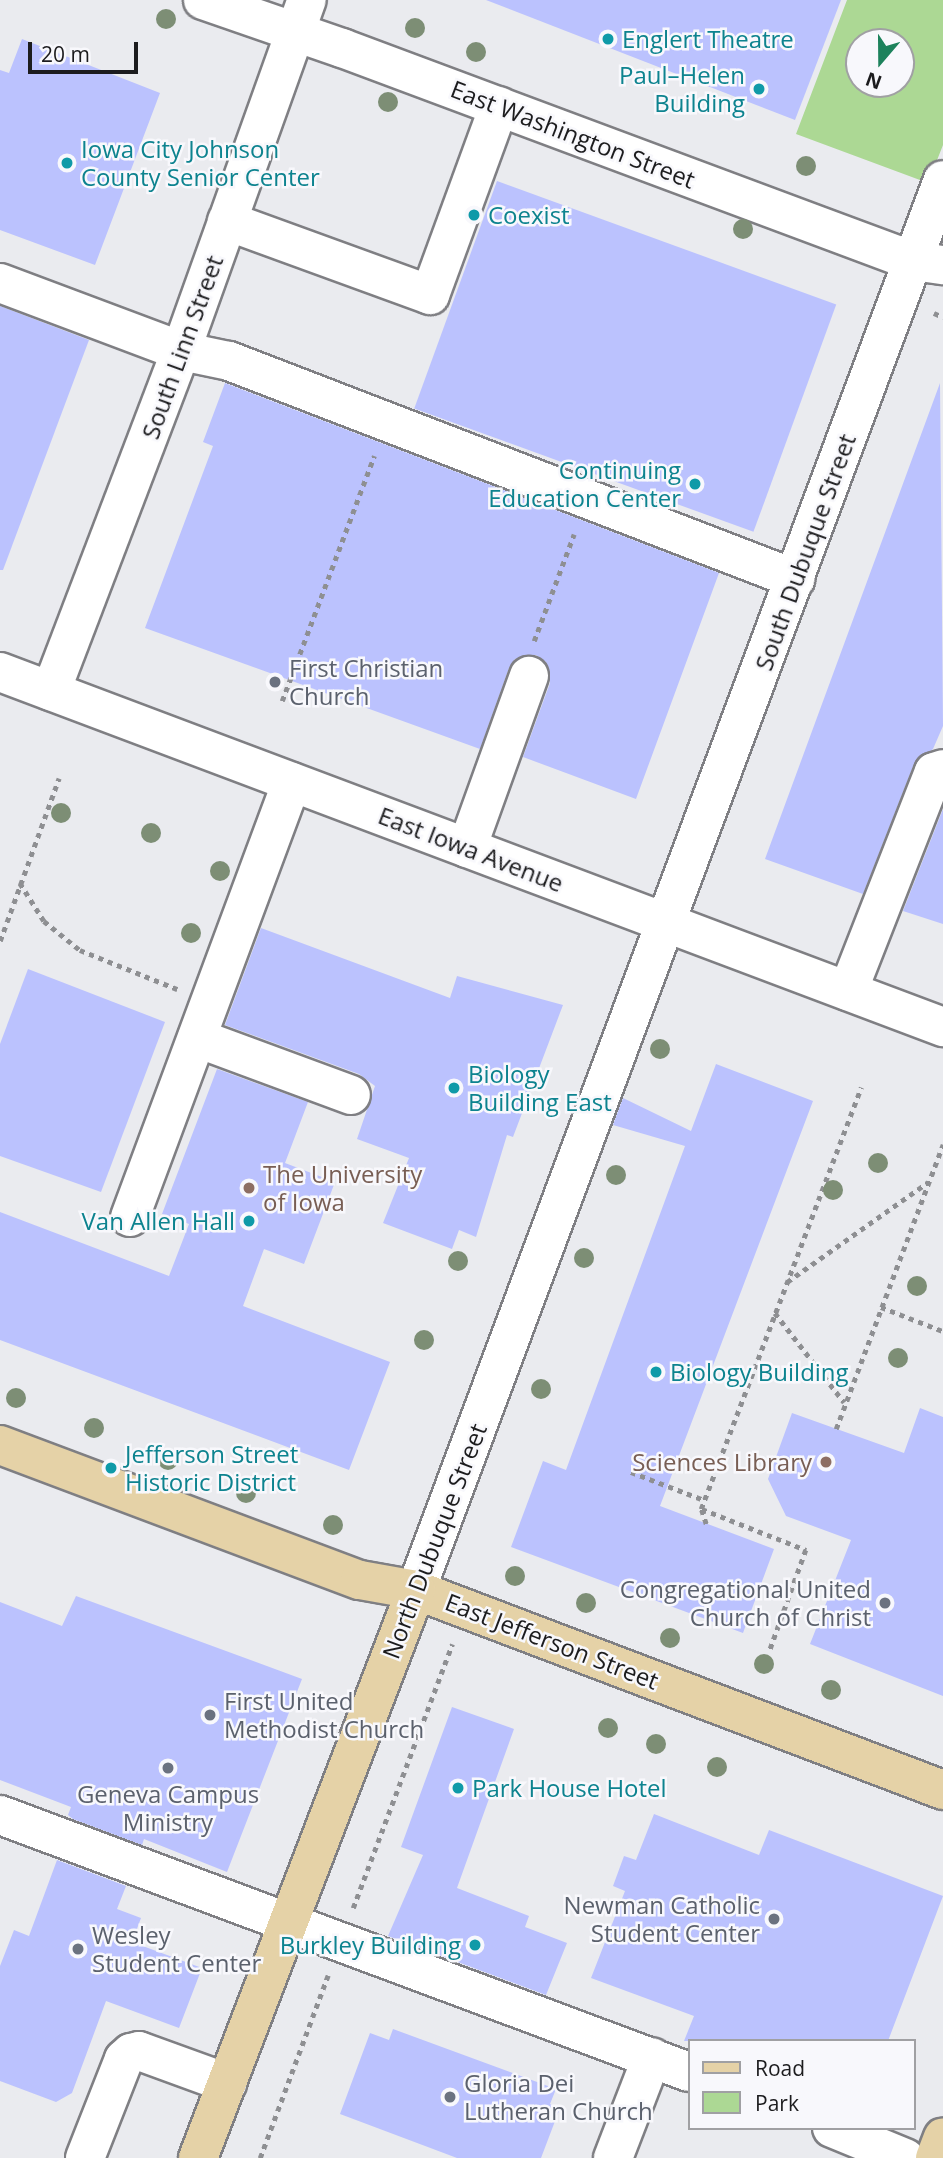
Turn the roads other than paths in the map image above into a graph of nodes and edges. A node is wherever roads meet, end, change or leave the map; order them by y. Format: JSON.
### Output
{"nodes":[{"id":1,"x":203,"y":0,"type":"edge"},
{"id":2,"x":301,"y":16,"type":"edge"},
{"id":3,"x":499,"y":106,"type":"junction"},
{"id":4,"x":943,"y":180,"type":"edge"},
{"id":5,"x":228,"y":221,"type":"junction"},
{"id":6,"x":928,"y":263,"type":"edge"},
{"id":7,"x":0,"y":283,"type":"edge"},
{"id":8,"x":181,"y":351,"type":"junction"},
{"id":9,"x":795,"y":579,"type":"junction"},
{"id":10,"x":0,"y":672,"type":"edge"},
{"id":11,"x":529,"y":676,"type":"road end"},
{"id":12,"x":51,"y":691,"type":"junction"},
{"id":13,"x":943,"y":769,"type":"edge"},
{"id":14,"x":292,"y":782,"type":"junction"},
{"id":15,"x":467,"y":848,"type":"junction"},
{"id":16,"x":668,"y":923,"type":"junction"},
{"id":17,"x":848,"y":991,"type":"junction"},
{"id":18,"x":943,"y":1027,"type":"edge"},
{"id":19,"x":197,"y":1038,"type":"junction"},
{"id":20,"x":351,"y":1095,"type":"dead end"},
{"id":21,"x":130,"y":1217,"type":"dead end"},
{"id":22,"x":0,"y":1445,"type":"edge"},
{"id":23,"x":416,"y":1590,"type":"junction"},
{"id":24,"x":943,"y":1790,"type":"edge"},
{"id":25,"x":0,"y":1815,"type":"edge"},
{"id":26,"x":289,"y":1921,"type":"junction"},
{"id":27,"x":652,"y":2057,"type":"junction"},
{"id":28,"x":688,"y":2072,"type":"edge"},
{"id":29,"x":227,"y":2083,"type":"junction"},
{"id":30,"x":837,"y":2130,"type":"edge"},
{"id":31,"x":943,"y":2137,"type":"edge"},
{"id":32,"x":85,"y":2158,"type":"edge"},
{"id":33,"x":198,"y":2158,"type":"edge"},
{"id":34,"x":613,"y":2158,"type":"edge"},
{"id":35,"x":905,"y":2158,"type":"edge"},
{"id":36,"x":935,"y":2158,"type":"edge"}],
"edges":[{"from":1,"to":2,"type":"street","name":"East Washington Street"},
{"from":2,"to":3,"type":"street","name":"East Washington Street"},
{"from":2,"to":5,"type":"street","name":"South Linn Street"},
{"from":3,"to":5,"type":"street"},
{"from":3,"to":6,"type":"street","name":"East Washington Street"},
{"from":4,"to":6,"type":"street","name":"South Dubuque Street"},
{"from":5,"to":8,"type":"street","name":"South Linn Street"},
{"from":6,"to":9,"type":"street","name":"South Dubuque Street"},
{"from":7,"to":8,"type":"street"},
{"from":8,"to":9,"type":"street"},
{"from":8,"to":12,"type":"street","name":"South Linn Street"},
{"from":9,"to":16,"type":"street","name":"South Dubuque Street"},
{"from":10,"to":12,"type":"street","name":"East Iowa Avenue"},
{"from":11,"to":15,"type":"street"},
{"from":12,"to":14,"type":"street","name":"East Iowa Avenue"},
{"from":13,"to":17,"type":"street"},
{"from":14,"to":15,"type":"street","name":"East Iowa Avenue"},
{"from":14,"to":19,"type":"street"},
{"from":15,"to":16,"type":"street","name":"East Iowa Avenue"},
{"from":16,"to":17,"type":"street","name":"East Iowa Avenue"},
{"from":16,"to":23,"type":"street","name":"North Dubuque Street"},
{"from":17,"to":18,"type":"street","name":"East Iowa Avenue"},
{"from":19,"to":20,"type":"street"},
{"from":19,"to":21,"type":"street"},
{"from":22,"to":23,"type":"main road","name":"East Jefferson Street"},
{"from":23,"to":24,"type":"main road","name":"East Jefferson Street"},
{"from":23,"to":26,"type":"main road","name":"North Dubuque Street"},
{"from":25,"to":26,"type":"street"},
{"from":26,"to":27,"type":"street"},
{"from":26,"to":29,"type":"main road","name":"North Dubuque Street"},
{"from":27,"to":28,"type":"street"},
{"from":27,"to":34,"type":"street"},
{"from":29,"to":32,"type":"street"},
{"from":29,"to":33,"type":"main road","name":"North Dubuque Street"},
{"from":30,"to":35,"type":"street"},
{"from":31,"to":36,"type":"main road"}]}
